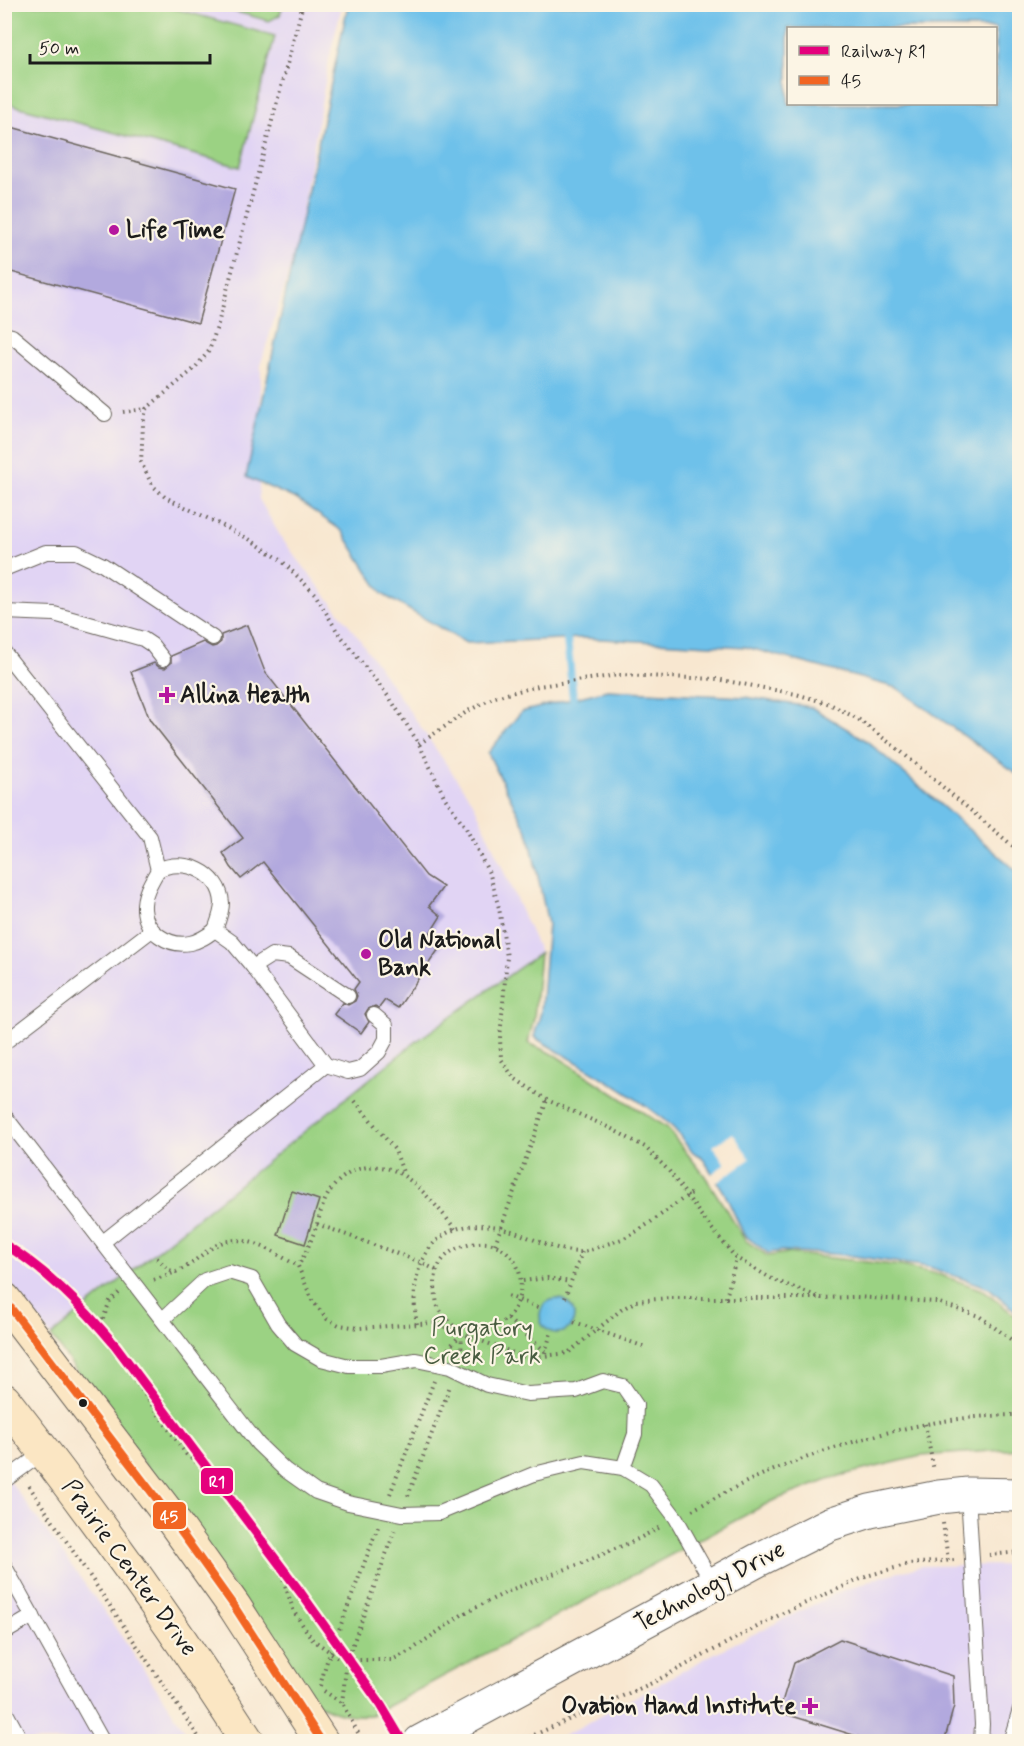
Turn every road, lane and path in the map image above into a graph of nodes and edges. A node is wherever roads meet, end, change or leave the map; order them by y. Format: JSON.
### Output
{"nodes":[{"id":1,"x":303,"y":4,"type":"edge"},
{"id":2,"x":4,"y":334,"type":"edge"},
{"id":3,"x":105,"y":414,"type":"dead end"},
{"id":4,"x":4,"y":569,"type":"edge"},
{"id":5,"x":4,"y":612,"type":"edge"},
{"id":6,"x":213,"y":638,"type":"dead end"},
{"id":7,"x":4,"y":652,"type":"edge"},
{"id":8,"x":163,"y":659,"type":"dead end"},
{"id":9,"x":419,"y":744,"type":"junction"},
{"id":10,"x":1020,"y":852,"type":"edge"},
{"id":11,"x":158,"y":870,"type":"junction"},
{"id":12,"x":152,"y":930,"type":"junction"},
{"id":13,"x":215,"y":930,"type":"junction"},
{"id":14,"x":253,"y":967,"type":"junction"},
{"id":15,"x":348,"y":996,"type":"dead end"},
{"id":16,"x":374,"y":1015,"type":"dead end"},
{"id":17,"x":4,"y":1043,"type":"edge"},
{"id":18,"x":326,"y":1065,"type":"junction"},
{"id":19,"x":547,"y":1100,"type":"junction"},
{"id":20,"x":355,"y":1101,"type":"dead end"},
{"id":21,"x":4,"y":1115,"type":"edge"},
{"id":22,"x":404,"y":1176,"type":"junction"},
{"id":23,"x":692,"y":1193,"type":"dead end"},
{"id":24,"x":687,"y":1197,"type":"junction"},
{"id":25,"x":317,"y":1224,"type":"junction"},
{"id":26,"x":500,"y":1228,"type":"junction"},
{"id":27,"x":455,"y":1229,"type":"junction"},
{"id":28,"x":103,"y":1242,"type":"junction"},
{"id":29,"x":495,"y":1244,"type":"junction"},
{"id":30,"x":582,"y":1252,"type":"junction"},
{"id":31,"x":736,"y":1258,"type":"junction"},
{"id":32,"x":420,"y":1262,"type":"junction"},
{"id":33,"x":436,"y":1270,"type":"junction"},
{"id":34,"x":176,"y":1272,"type":"dead end"},
{"id":35,"x":156,"y":1279,"type":"dead end"},
{"id":36,"x":523,"y":1281,"type":"junction"},
{"id":37,"x":570,"y":1282,"type":"junction"},
{"id":38,"x":122,"y":1291,"type":"dead end"},
{"id":39,"x":508,"y":1296,"type":"dead end"},
{"id":40,"x":565,"y":1298,"type":"dead end"},
{"id":41,"x":726,"y":1298,"type":"junction"},
{"id":42,"x":822,"y":1298,"type":"junction"},
{"id":43,"x":4,"y":1299,"type":"edge"},
{"id":44,"x":519,"y":1299,"type":"junction"},
{"id":45,"x":540,"y":1308,"type":"dead end"},
{"id":46,"x":163,"y":1319,"type":"junction"},
{"id":47,"x":508,"y":1319,"type":"junction"},
{"id":48,"x":574,"y":1322,"type":"dead end"},
{"id":49,"x":417,"y":1324,"type":"junction"},
{"id":50,"x":597,"y":1331,"type":"junction"},
{"id":51,"x":551,"y":1333,"type":"dead end"},
{"id":52,"x":462,"y":1334,"type":"junction"},
{"id":53,"x":1020,"y":1346,"type":"edge"},
{"id":54,"x":645,"y":1347,"type":"dead end"},
{"id":55,"x":545,"y":1351,"type":"junction"},
{"id":56,"x":445,"y":1353,"type":"dead end"},
{"id":57,"x":544,"y":1356,"type":"junction"},
{"id":58,"x":461,"y":1357,"type":"dead end"},
{"id":59,"x":436,"y":1377,"type":"dead end"},
{"id":60,"x":451,"y":1382,"type":"dead end"},
{"id":61,"x":4,"y":1400,"type":"edge"},
{"id":62,"x":925,"y":1424,"type":"dead end"},
{"id":63,"x":44,"y":1452,"type":"junction"},
{"id":64,"x":932,"y":1461,"type":"dead end"},
{"id":65,"x":623,"y":1468,"type":"junction"},
{"id":66,"x":17,"y":1471,"type":"junction"},
{"id":67,"x":4,"y":1481,"type":"edge"},
{"id":68,"x":390,"y":1494,"type":"dead end"},
{"id":69,"x":968,"y":1494,"type":"junction"},
{"id":70,"x":1020,"y":1495,"type":"edge"},
{"id":71,"x":408,"y":1497,"type":"dead end"},
{"id":72,"x":378,"y":1526,"type":"dead end"},
{"id":73,"x":397,"y":1527,"type":"dead end"},
{"id":74,"x":948,"y":1560,"type":"dead end"},
{"id":75,"x":4,"y":1565,"type":"edge"},
{"id":76,"x":713,"y":1584,"type":"junction"},
{"id":77,"x":33,"y":1616,"type":"junction"},
{"id":78,"x":4,"y":1633,"type":"edge"},
{"id":79,"x":331,"y":1653,"type":"junction"},
{"id":80,"x":347,"y":1660,"type":"junction"},
{"id":81,"x":342,"y":1703,"type":"junction"},
{"id":82,"x":4,"y":1709,"type":"edge"},
{"id":83,"x":1020,"y":1709,"type":"edge"},
{"id":84,"x":22,"y":1742,"type":"edge"},
{"id":85,"x":103,"y":1742,"type":"edge"},
{"id":86,"x":202,"y":1742,"type":"edge"},
{"id":87,"x":248,"y":1742,"type":"edge"},
{"id":88,"x":322,"y":1742,"type":"edge"},
{"id":89,"x":363,"y":1742,"type":"edge"},
{"id":90,"x":420,"y":1742,"type":"edge"},
{"id":91,"x":518,"y":1742,"type":"edge"},
{"id":92,"x":981,"y":1742,"type":"edge"},
{"id":93,"x":1010,"y":1742,"type":"edge"}],
"edges":[{"from":1,"to":9,"type":"path"},
{"from":2,"to":3,"type":"lane"},
{"from":4,"to":6,"type":"lane"},
{"from":5,"to":8,"type":"lane"},
{"from":7,"to":11,"type":"lane"},
{"from":9,"to":10,"type":"path"},
{"from":9,"to":19,"type":"path"},
{"from":11,"to":12,"type":"lane"},
{"from":11,"to":13,"type":"lane"},
{"from":12,"to":13,"type":"lane"},
{"from":12,"to":17,"type":"lane"},
{"from":13,"to":14,"type":"lane"},
{"from":14,"to":15,"type":"lane"},
{"from":14,"to":18,"type":"lane"},
{"from":16,"to":18,"type":"lane"},
{"from":18,"to":28,"type":"lane"},
{"from":19,"to":24,"type":"path"},
{"from":19,"to":26,"type":"path"},
{"from":20,"to":22,"type":"path"},
{"from":21,"to":28,"type":"lane"},
{"from":22,"to":25,"type":"path"},
{"from":22,"to":27,"type":"path"},
{"from":23,"to":24,"type":"path"},
{"from":24,"to":30,"type":"path"},
{"from":24,"to":31,"type":"path"},
{"from":25,"to":32,"type":"path"},
{"from":25,"to":49,"type":"path"},
{"from":26,"to":27,"type":"path"},
{"from":26,"to":29,"type":"path"},
{"from":26,"to":30,"type":"path"},
{"from":27,"to":32,"type":"path"},
{"from":28,"to":46,"type":"lane"},
{"from":29,"to":33,"type":"path"},
{"from":29,"to":36,"type":"path"},
{"from":30,"to":37,"type":"path"},
{"from":31,"to":41,"type":"path"},
{"from":31,"to":42,"type":"path"},
{"from":32,"to":33,"type":"path"},
{"from":32,"to":49,"type":"path"},
{"from":33,"to":52,"type":"path"},
{"from":34,"to":35,"type":"path"},
{"from":36,"to":37,"type":"path"},
{"from":36,"to":44,"type":"path"},
{"from":37,"to":40,"type":"path"},
{"from":38,"to":79,"type":"path"},
{"from":39,"to":44,"type":"path"},
{"from":41,"to":42,"type":"path"},
{"from":41,"to":50,"type":"path"},
{"from":42,"to":53,"type":"path"},
{"from":43,"to":88,"type":"main road"},
{"from":44,"to":45,"type":"path"},
{"from":44,"to":47,"type":"path"},
{"from":46,"to":65,"type":"lane"},
{"from":46,"to":65,"type":"lane"},
{"from":47,"to":52,"type":"path"},
{"from":47,"to":55,"type":"path"},
{"from":48,"to":50,"type":"path"},
{"from":49,"to":52,"type":"path"},
{"from":50,"to":54,"type":"path"},
{"from":50,"to":57,"type":"path"},
{"from":51,"to":55,"type":"path"},
{"from":52,"to":56,"type":"path"},
{"from":52,"to":57,"type":"path"},
{"from":52,"to":58,"type":"path"},
{"from":55,"to":57,"type":"path"},
{"from":59,"to":68,"type":"path"},
{"from":60,"to":71,"type":"path"},
{"from":61,"to":63,"type":"main road","name":"Prairie Center Drive"},
{"from":62,"to":64,"type":"path"},
{"from":63,"to":66,"type":"lane"},
{"from":63,"to":87,"type":"main road","name":"Prairie Center Drive"},
{"from":65,"to":76,"type":"lane"},
{"from":66,"to":67,"type":"lane"},
{"from":66,"to":86,"type":"path"},
{"from":69,"to":70,"type":"street","name":"Technology Drive"},
{"from":69,"to":76,"type":"street","name":"Technology Drive"},
{"from":69,"to":92,"type":"lane"},
{"from":72,"to":79,"type":"path"},
{"from":73,"to":80,"type":"path"},
{"from":74,"to":91,"type":"path"},
{"from":75,"to":77,"type":"lane"},
{"from":76,"to":90,"type":"street","name":"Technology Drive"},
{"from":77,"to":78,"type":"lane"},
{"from":77,"to":85,"type":"lane"},
{"from":79,"to":80,"type":"path"},
{"from":79,"to":81,"type":"path"},
{"from":80,"to":81,"type":"path"},
{"from":81,"to":89,"type":"path"},
{"from":82,"to":84,"type":"lane"},
{"from":83,"to":93,"type":"lane"}]}
